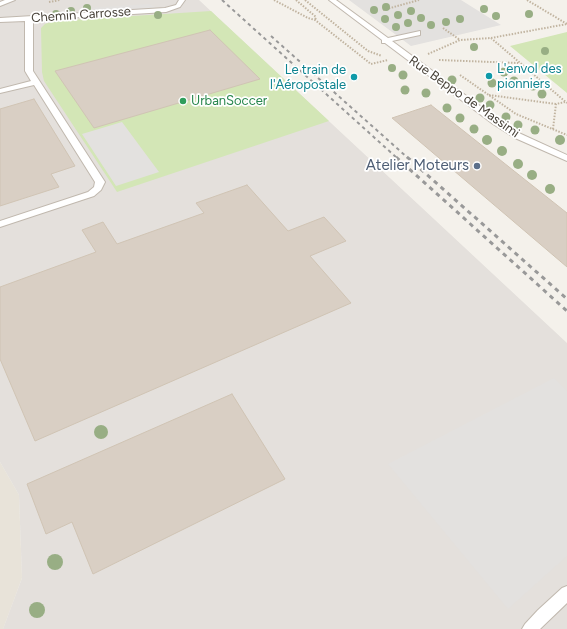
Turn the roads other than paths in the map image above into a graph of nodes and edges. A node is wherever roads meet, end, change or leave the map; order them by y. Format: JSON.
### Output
{"nodes":[{"id":1,"x":12,"y":0,"type":"edge"},
{"id":2,"x":182,"y":0,"type":"edge"},
{"id":3,"x":332,"y":0,"type":"edge"},
{"id":4,"x":0,"y":4,"type":"edge"},
{"id":5,"x":29,"y":19,"type":"junction"},
{"id":6,"x":0,"y":20,"type":"edge"},
{"id":7,"x":417,"y":33,"type":"dead end"},
{"id":8,"x":385,"y":41,"type":"junction"},
{"id":9,"x":36,"y":82,"type":"junction"},
{"id":10,"x":0,"y":91,"type":"edge"},
{"id":11,"x":567,"y":158,"type":"edge"},
{"id":12,"x":0,"y":224,"type":"edge"},
{"id":13,"x":567,"y":593,"type":"edge"},
{"id":14,"x":530,"y":629,"type":"edge"}],
"edges":[{"from":1,"to":4,"type":"lane","name":"Chemin Carrosse"},
{"from":2,"to":5,"type":"lane","name":"Chemin Carrosse"},
{"from":3,"to":8,"type":"lane","name":"Rue Beppo de Massimi"},
{"from":5,"to":6,"type":"lane","name":"Chemin Carrosse"},
{"from":5,"to":9,"type":"lane"},
{"from":7,"to":8,"type":"lane"},
{"from":8,"to":11,"type":"lane","name":"Rue Beppo de Massimi"},
{"from":9,"to":10,"type":"lane"},
{"from":9,"to":12,"type":"lane"},
{"from":13,"to":14,"type":"lane"}]}
